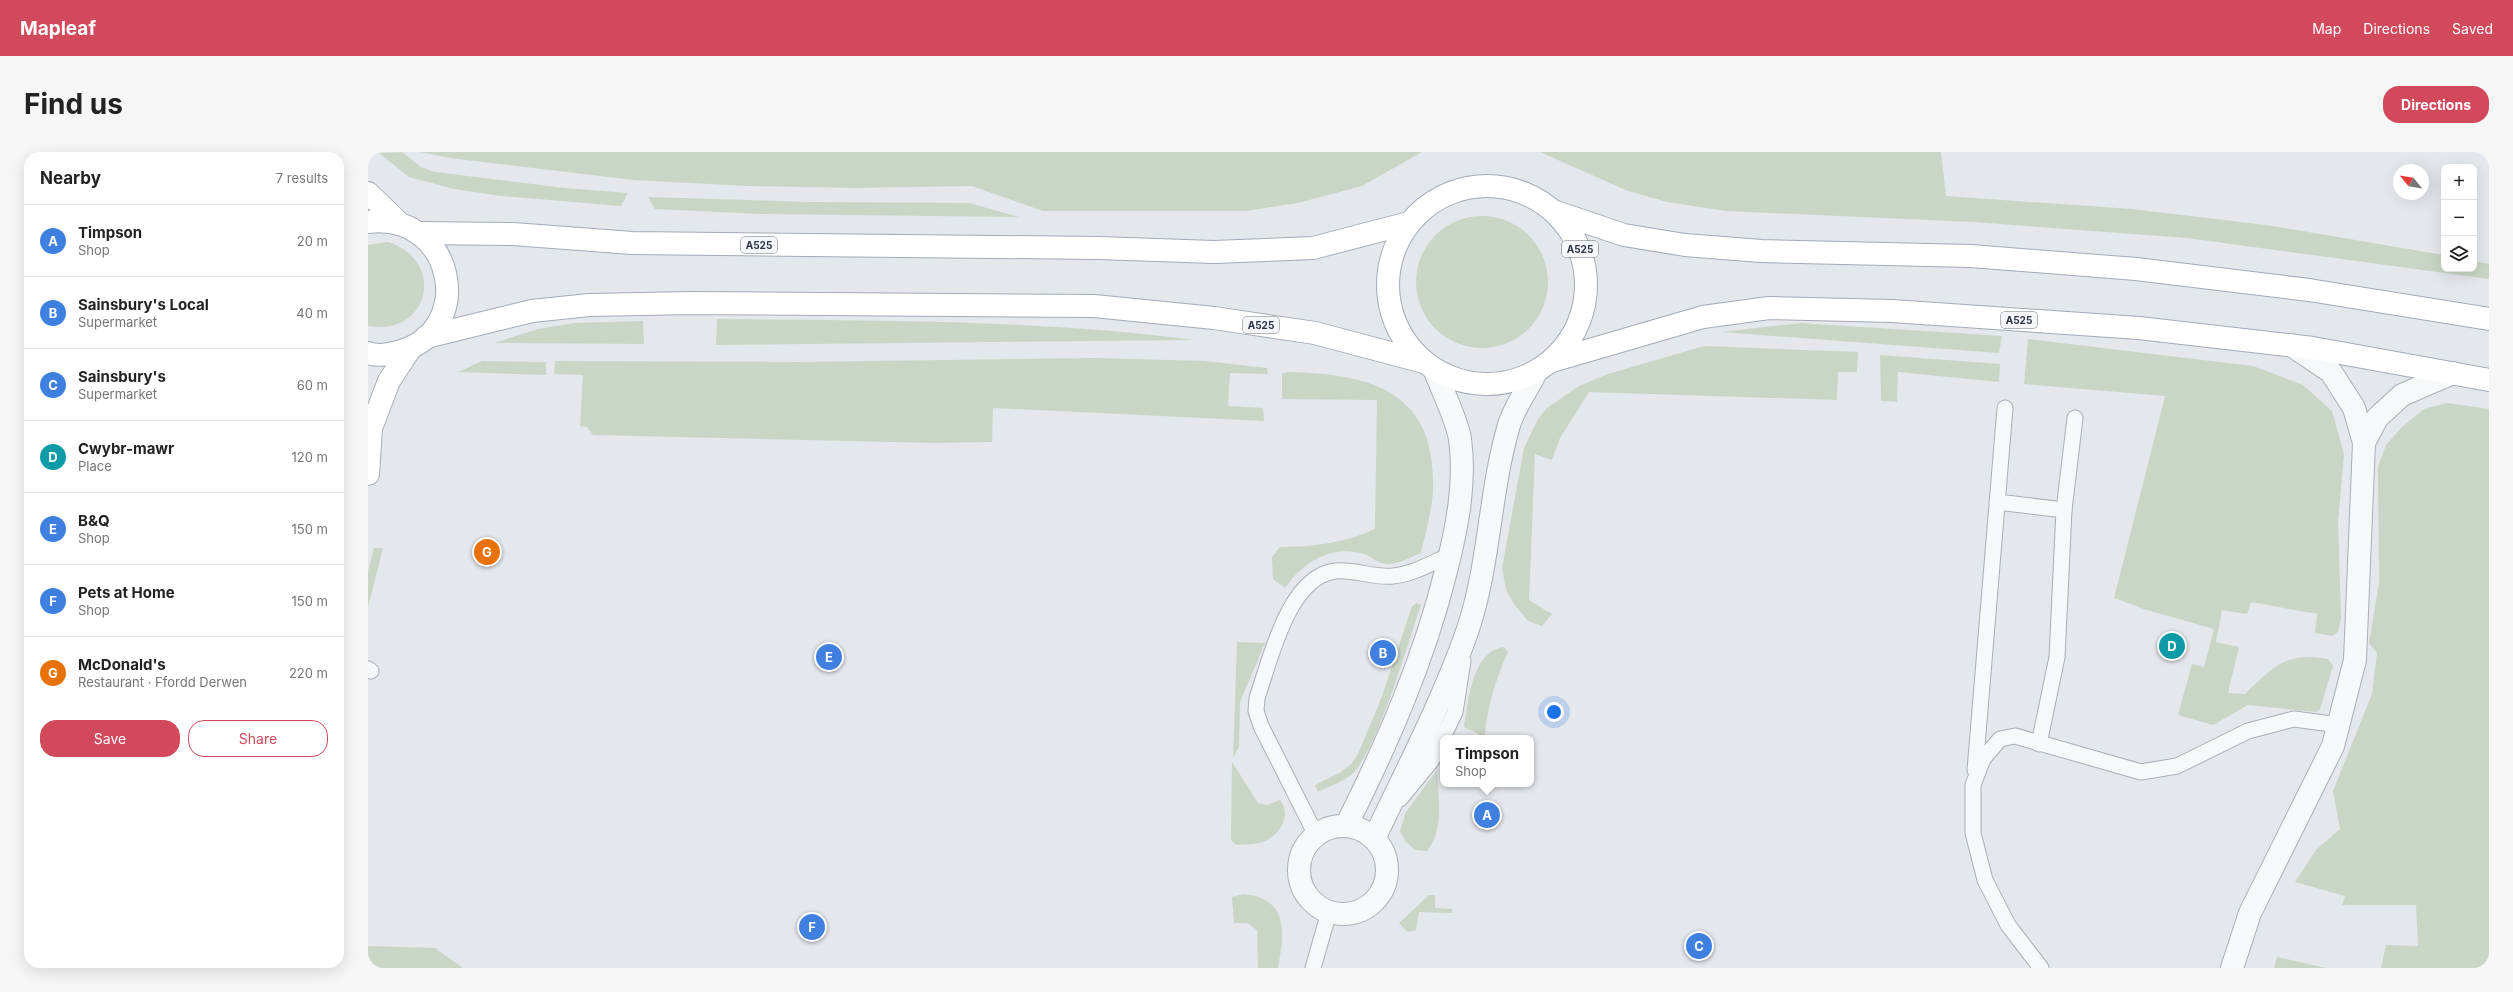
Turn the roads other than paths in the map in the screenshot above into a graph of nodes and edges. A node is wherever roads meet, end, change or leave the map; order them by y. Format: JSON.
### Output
{"nodes":[{"id":1,"x":368,"y":192,"type":"edge"},
{"id":2,"x":1556,"y":212,"type":"junction"},
{"id":3,"x":368,"y":222,"type":"edge"},
{"id":4,"x":1409,"y":223,"type":"junction"},
{"id":5,"x":410,"y":228,"type":"junction"},
{"id":6,"x":2489,"y":320,"type":"edge"},
{"id":7,"x":418,"y":343,"type":"junction"},
{"id":8,"x":2291,"y":346,"type":"junction"},
{"id":9,"x":368,"y":353,"type":"edge"},
{"id":10,"x":1430,"y":366,"type":"junction"},
{"id":11,"x":1543,"y":367,"type":"junction"},
{"id":12,"x":2453,"y":373,"type":"junction"},
{"id":13,"x":2489,"y":380,"type":"edge"},
{"id":14,"x":2005,"y":408,"type":"dead end"},
{"id":15,"x":2075,"y":418,"type":"dead end"},
{"id":16,"x":370,"y":422,"type":"edge"},
{"id":17,"x":2364,"y":443,"type":"junction"},
{"id":18,"x":368,"y":474,"type":"edge"},
{"id":19,"x":1997,"y":502,"type":"junction"},
{"id":20,"x":2064,"y":510,"type":"junction"},
{"id":21,"x":1450,"y":555,"type":"junction"},
{"id":22,"x":2339,"y":725,"type":"junction"},
{"id":23,"x":2039,"y":744,"type":"junction"},
{"id":24,"x":1973,"y":785,"type":"junction"},
{"id":25,"x":1346,"y":826,"type":"junction"},
{"id":26,"x":1316,"y":835,"type":"junction"},
{"id":27,"x":1374,"y":839,"type":"junction"},
{"id":28,"x":1330,"y":912,"type":"junction"},
{"id":29,"x":2042,"y":967,"type":"edge"},
{"id":30,"x":1313,"y":968,"type":"edge"},
{"id":31,"x":2232,"y":968,"type":"edge"}],
"edges":[{"from":1,"to":5,"type":"main road"},
{"from":2,"to":4,"type":"main road","number":"A525"},
{"from":2,"to":6,"type":"main road","number":"A525"},
{"from":2,"to":11,"type":"main road","number":"A525"},
{"from":3,"to":5,"type":"main road"},
{"from":4,"to":5,"type":"main road","number":"A525"},
{"from":4,"to":10,"type":"main road","number":"A525"},
{"from":5,"to":7,"type":"main road"},
{"from":7,"to":9,"type":"main road"},
{"from":7,"to":10,"type":"main road","number":"A525"},
{"from":7,"to":16,"type":"main road"},
{"from":8,"to":11,"type":"main road","number":"A525"},
{"from":8,"to":12,"type":"main road","number":"A525"},
{"from":8,"to":17,"type":"street"},
{"from":10,"to":11,"type":"main road","number":"A525"},
{"from":10,"to":21,"type":"street"},
{"from":11,"to":27,"type":"street"},
{"from":12,"to":13,"type":"main road","number":"A525"},
{"from":12,"to":17,"type":"street"},
{"from":14,"to":19,"type":"lane"},
{"from":15,"to":20,"type":"lane"},
{"from":16,"to":18,"type":"main road"},
{"from":17,"to":22,"type":"street"},
{"from":19,"to":20,"type":"lane"},
{"from":19,"to":24,"type":"lane"},
{"from":20,"to":23,"type":"lane"},
{"from":21,"to":25,"type":"street"},
{"from":21,"to":26,"type":"lane"},
{"from":22,"to":23,"type":"lane"},
{"from":22,"to":31,"type":"street"},
{"from":23,"to":24,"type":"lane"},
{"from":24,"to":29,"type":"lane"},
{"from":25,"to":26,"type":"street"},
{"from":25,"to":27,"type":"street"},
{"from":26,"to":28,"type":"street"},
{"from":27,"to":28,"type":"street"},
{"from":28,"to":30,"type":"lane"}]}
